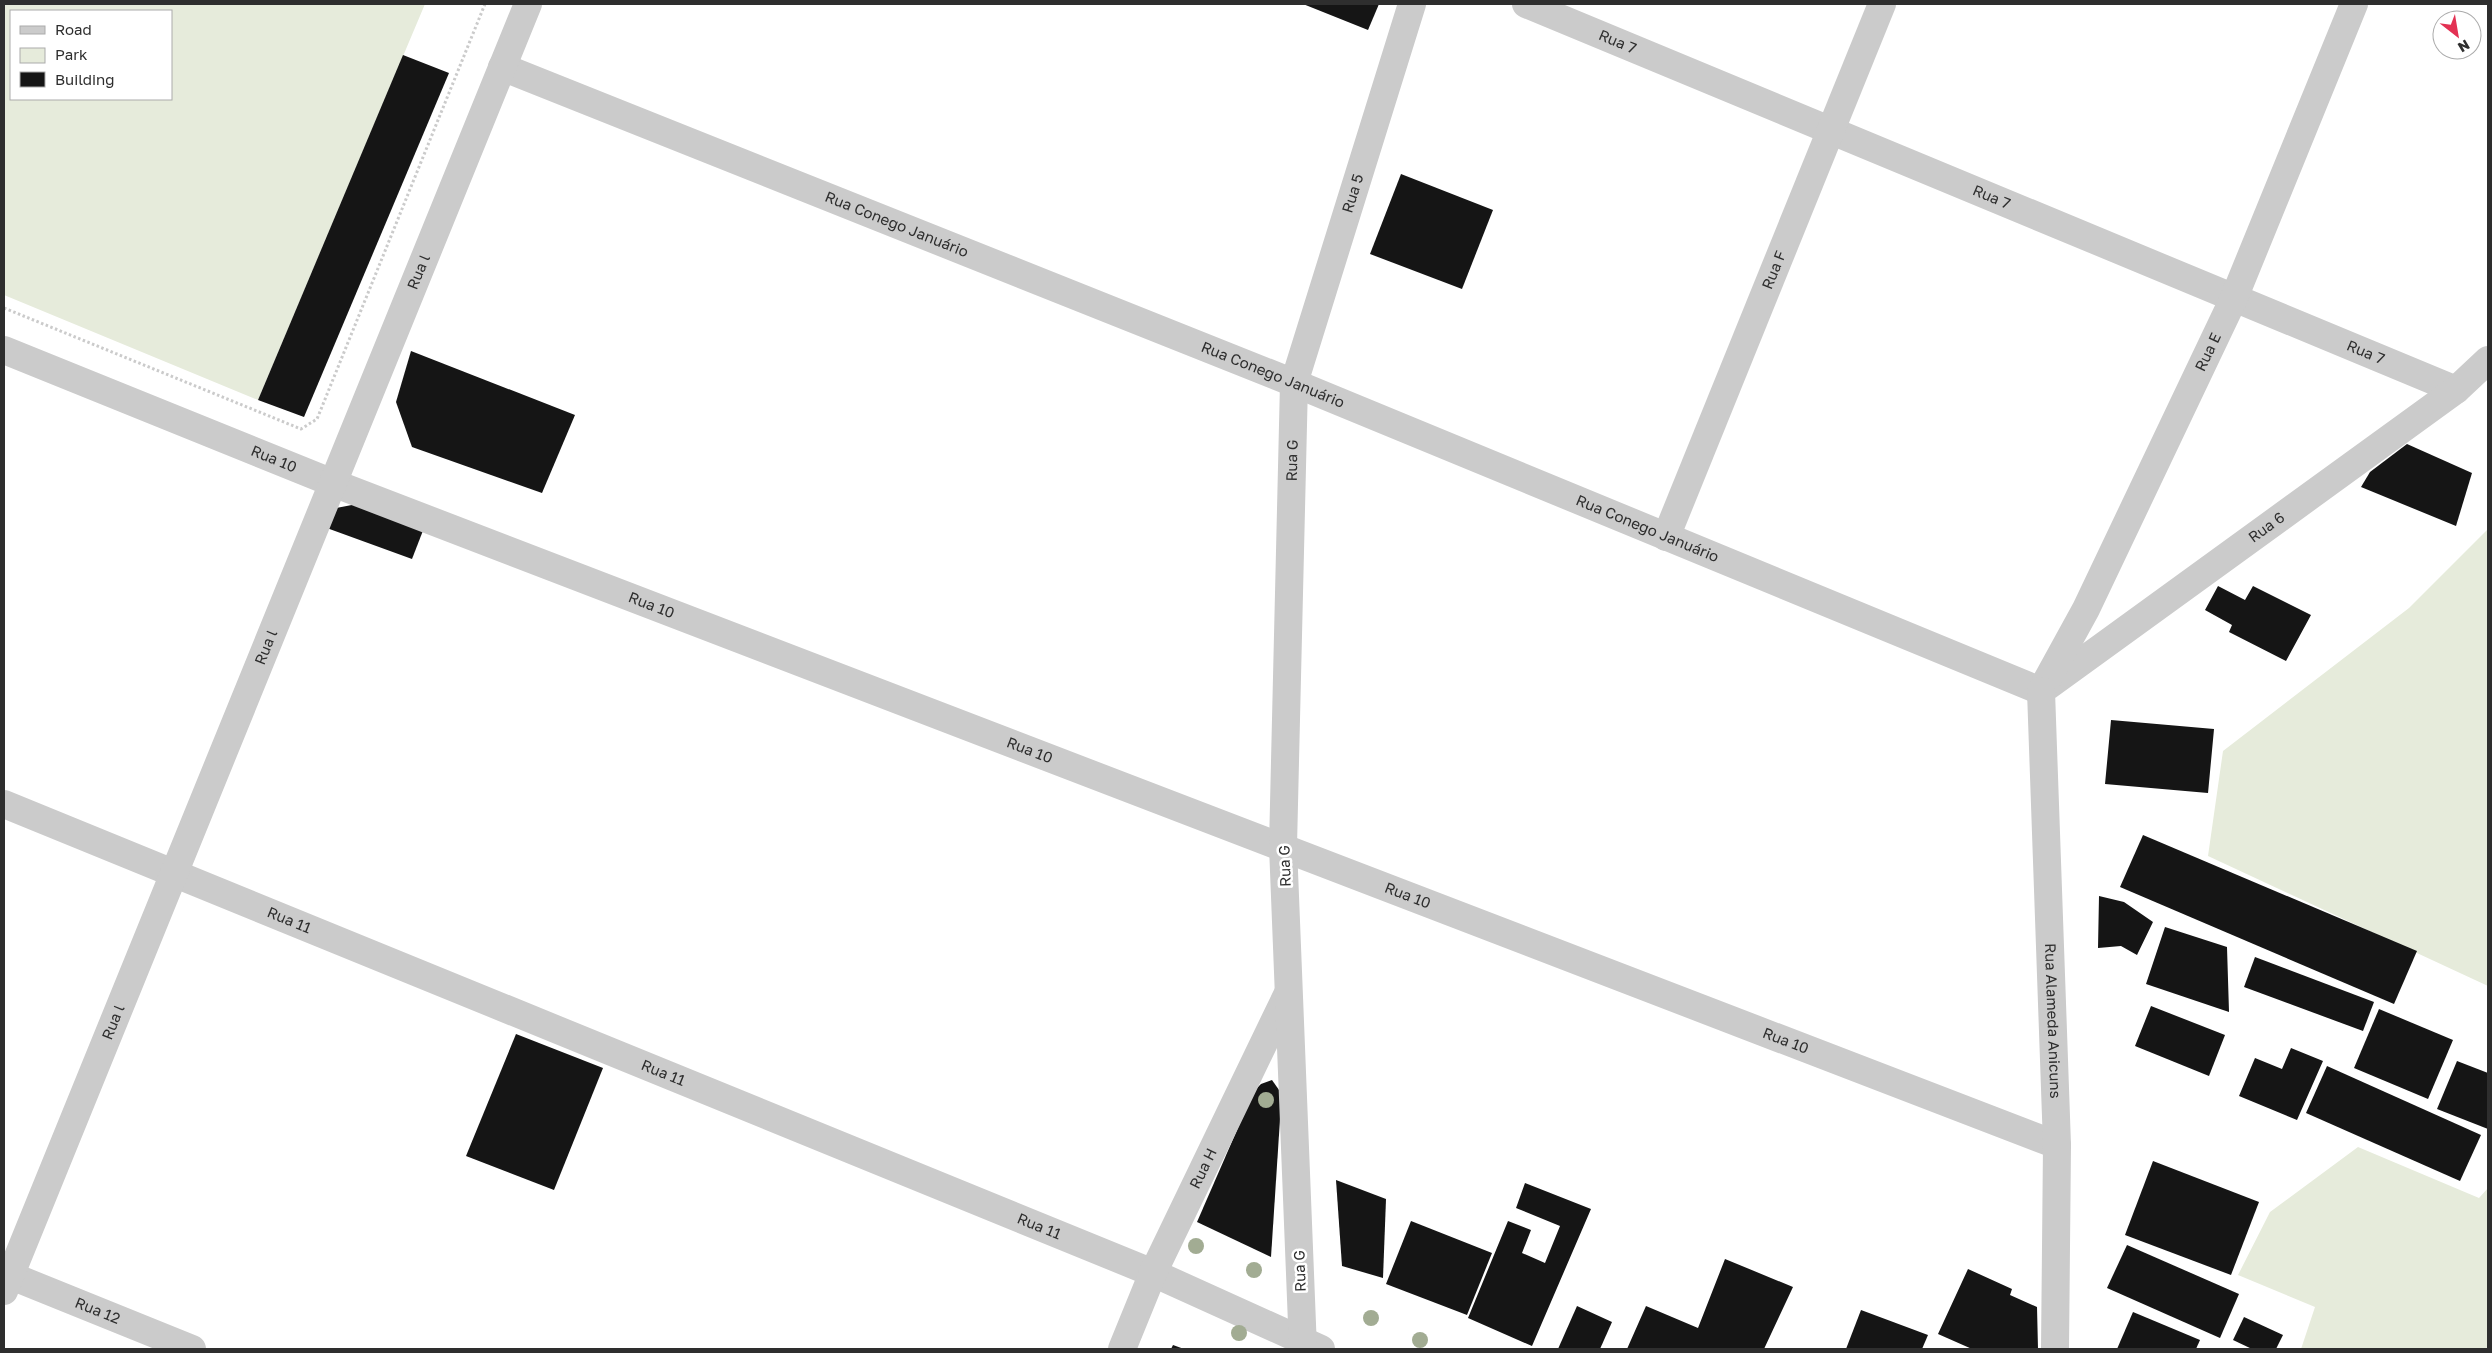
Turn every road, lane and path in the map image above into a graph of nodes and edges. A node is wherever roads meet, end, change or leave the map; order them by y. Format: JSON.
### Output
{"nodes":[{"id":1,"x":485,"y":4,"type":"edge"},
{"id":2,"x":528,"y":4,"type":"edge"},
{"id":3,"x":1412,"y":4,"type":"edge"},
{"id":4,"x":1526,"y":4,"type":"edge"},
{"id":5,"x":1882,"y":4,"type":"edge"},
{"id":6,"x":2354,"y":4,"type":"edge"},
{"id":7,"x":502,"y":67,"type":"junction"},
{"id":8,"x":1831,"y":130,"type":"junction"},
{"id":9,"x":2234,"y":298,"type":"junction"},
{"id":10,"x":4,"y":308,"type":"edge"},
{"id":11,"x":4,"y":350,"type":"edge"},
{"id":12,"x":2488,"y":360,"type":"edge"},
{"id":13,"x":1294,"y":383,"type":"junction"},
{"id":14,"x":2456,"y":390,"type":"junction"},
{"id":15,"x":333,"y":483,"type":"junction"},
{"id":16,"x":1666,"y":537,"type":"junction"},
{"id":17,"x":2041,"y":691,"type":"junction"},
{"id":18,"x":4,"y":804,"type":"edge"},
{"id":19,"x":1284,"y":846,"type":"junction"},
{"id":20,"x":174,"y":873,"type":"junction"},
{"id":21,"x":1289,"y":990,"type":"junction"},
{"id":22,"x":2057,"y":1145,"type":"junction"},
{"id":23,"x":1153,"y":1273,"type":"junction"},
{"id":24,"x":6,"y":1280,"type":"edge"},
{"id":25,"x":1309,"y":1347,"type":"edge"},
{"id":26,"x":192,"y":1349,"type":"edge"},
{"id":27,"x":1122,"y":1349,"type":"edge"},
{"id":28,"x":2055,"y":1349,"type":"edge"}],
"edges":[{"from":1,"to":10,"type":"path"},
{"from":2,"to":7,"type":"street","name":"Rua l"},
{"from":3,"to":13,"type":"street","name":"Rua 5"},
{"from":4,"to":8,"type":"street","name":"Rua 7"},
{"from":5,"to":8,"type":"street","name":"Rua F"},
{"from":6,"to":9,"type":"street","name":"Rua E"},
{"from":7,"to":13,"type":"street","name":"Rua Conego Januário"},
{"from":7,"to":15,"type":"street","name":"Rua l"},
{"from":8,"to":9,"type":"street","name":"Rua 7"},
{"from":8,"to":16,"type":"street","name":"Rua F"},
{"from":9,"to":14,"type":"street","name":"Rua 7"},
{"from":9,"to":17,"type":"street","name":"Rua E"},
{"from":11,"to":15,"type":"street","name":"Rua 10"},
{"from":12,"to":14,"type":"street","name":"Rua 6"},
{"from":13,"to":16,"type":"street","name":"Rua Conego Januário"},
{"from":13,"to":19,"type":"street","name":"Rua G"},
{"from":14,"to":17,"type":"street","name":"Rua 6"},
{"from":15,"to":19,"type":"street","name":"Rua 10"},
{"from":15,"to":20,"type":"street","name":"Rua l"},
{"from":16,"to":17,"type":"street","name":"Rua Conego Januário"},
{"from":17,"to":22,"type":"street","name":"Rua Alameda Anicuns"},
{"from":18,"to":20,"type":"street","name":"Rua 11"},
{"from":19,"to":21,"type":"street","name":"Rua G"},
{"from":19,"to":22,"type":"street","name":"Rua 10"},
{"from":20,"to":23,"type":"street","name":"Rua 11"},
{"from":20,"to":24,"type":"street","name":"Rua l"},
{"from":21,"to":23,"type":"street","name":"Rua H"},
{"from":21,"to":25,"type":"street","name":"Rua G"},
{"from":22,"to":28,"type":"street","name":"Rua Alameda Anicuns"},
{"from":23,"to":25,"type":"street","name":"Rua 11"},
{"from":23,"to":27,"type":"street","name":"Rua H"},
{"from":24,"to":26,"type":"street","name":"Rua 12"}]}
